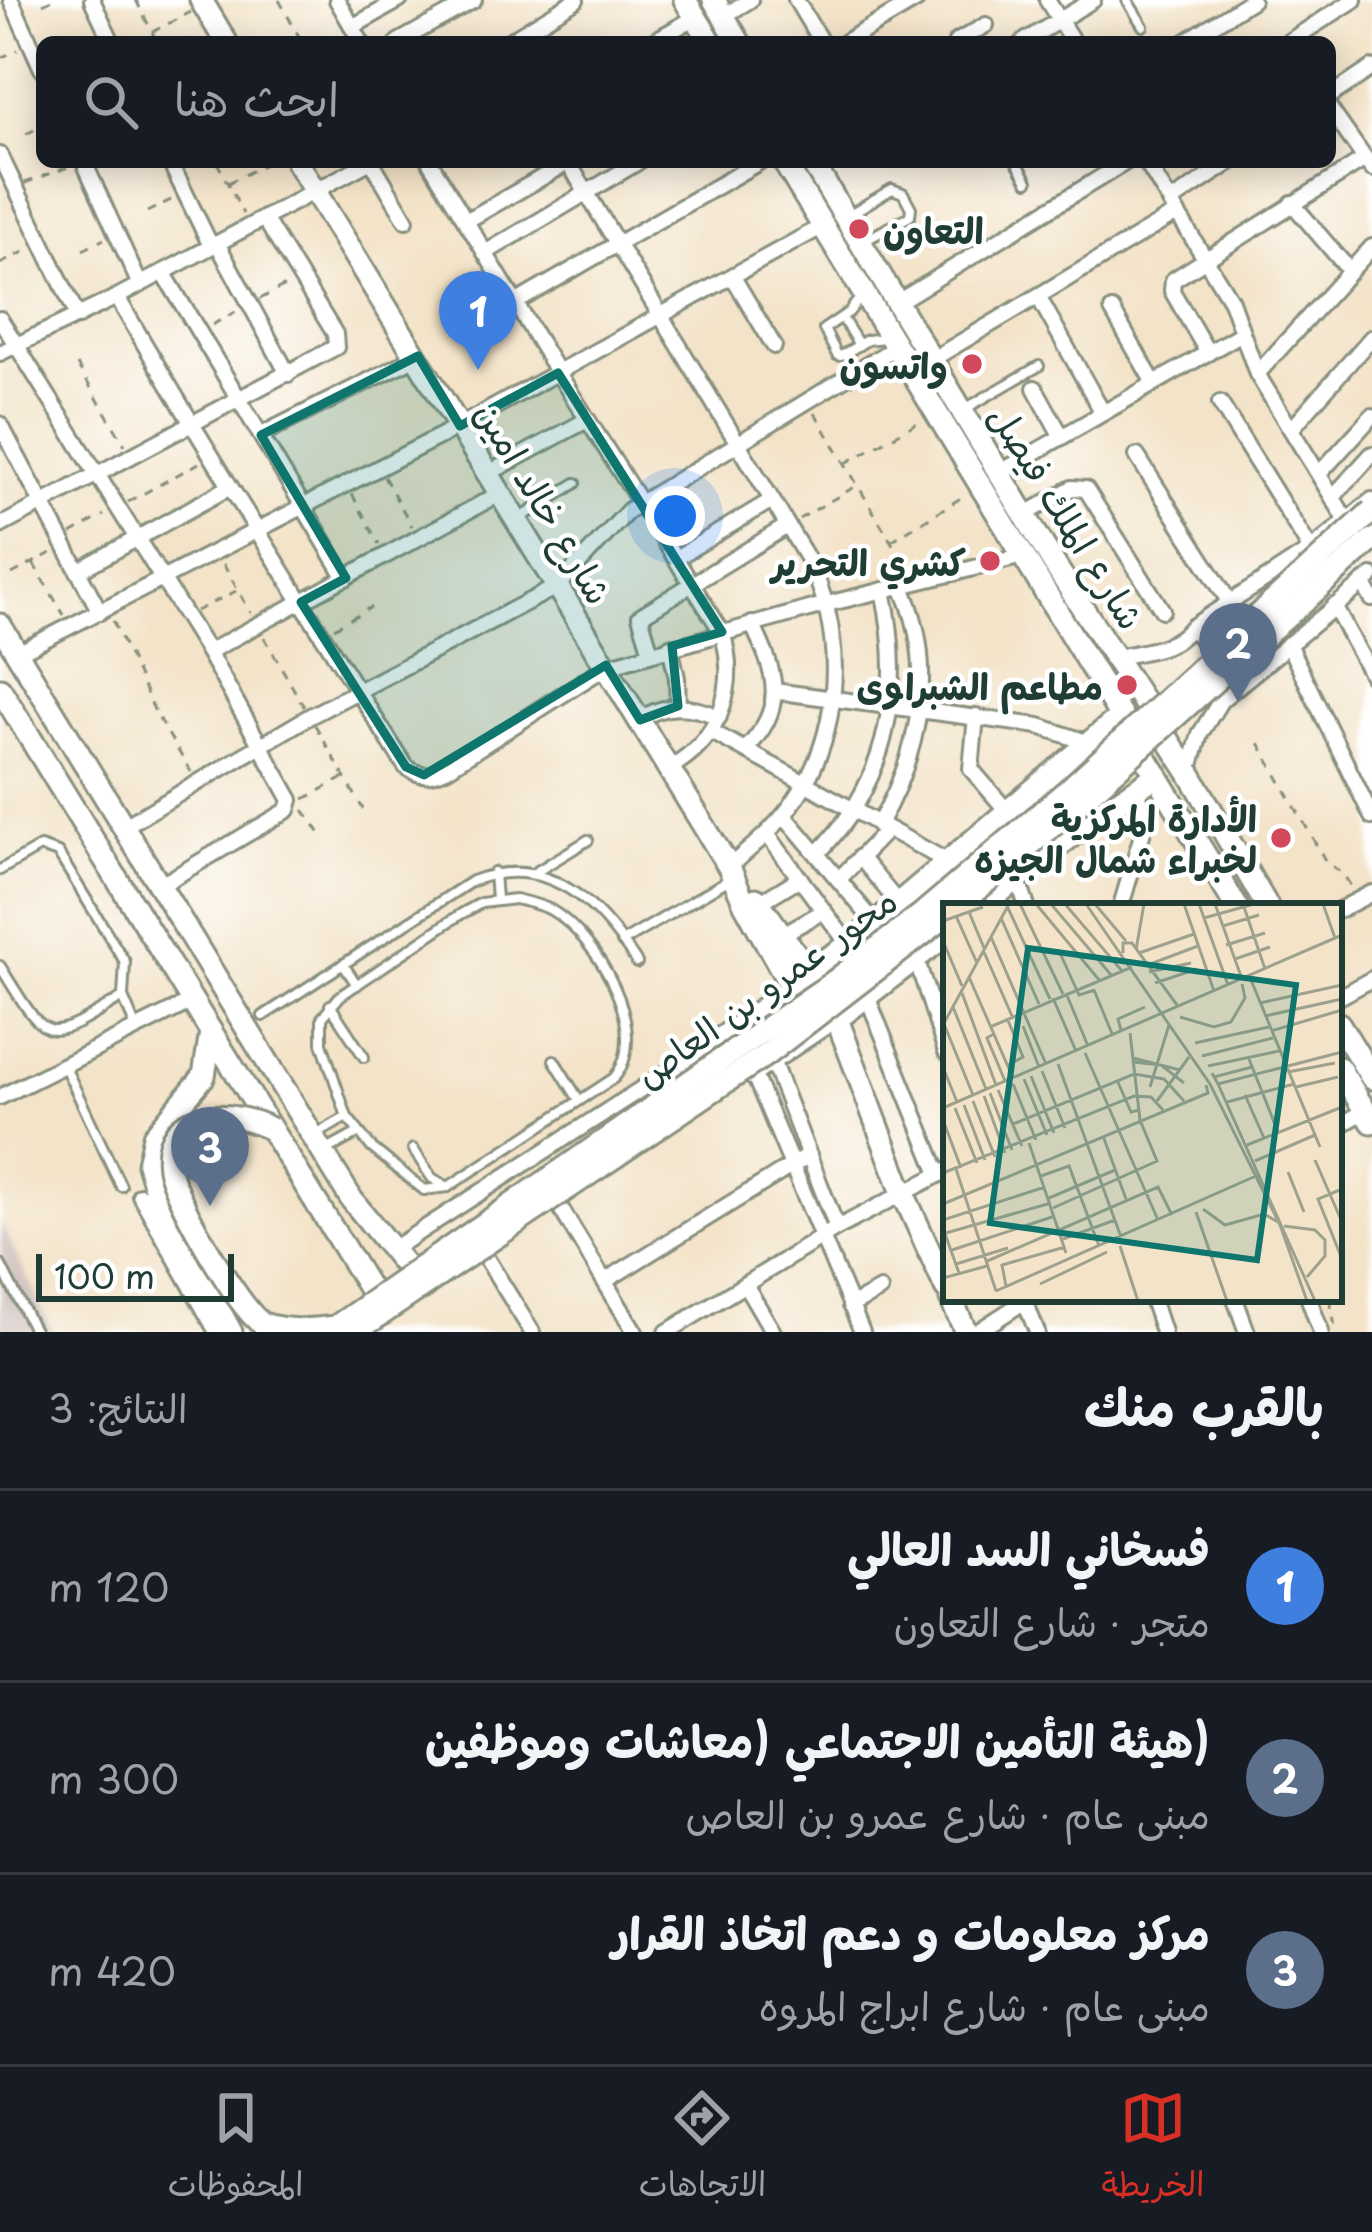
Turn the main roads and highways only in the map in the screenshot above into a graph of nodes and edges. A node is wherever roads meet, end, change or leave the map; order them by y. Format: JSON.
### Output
{"nodes":[{"id":1,"x":202,"y":3,"type":"edge"},
{"id":2,"x":691,"y":8,"type":"edge"},
{"id":3,"x":719,"y":8,"type":"edge"},
{"id":4,"x":222,"y":36,"type":"edge"},
{"id":5,"x":707,"y":36,"type":"edge"},
{"id":6,"x":735,"y":36,"type":"edge"},
{"id":7,"x":301,"y":168,"type":"edge"},
{"id":8,"x":788,"y":168,"type":"edge"},
{"id":9,"x":818,"y":168,"type":"edge"},
{"id":10,"x":990,"y":479,"type":"junction"},
{"id":11,"x":1372,"y":512,"type":"edge"},
{"id":12,"x":1372,"y":540,"type":"edge"},
{"id":13,"x":1032,"y":549,"type":"junction"},
{"id":14,"x":1047,"y":574,"type":"junction"},
{"id":15,"x":0,"y":625,"type":"edge"},
{"id":16,"x":0,"y":688,"type":"edge"},
{"id":17,"x":1121,"y":716,"type":"junction"},
{"id":18,"x":1053,"y":776,"type":"junction"},
{"id":19,"x":1147,"y":781,"type":"junction"},
{"id":20,"x":1093,"y":819,"type":"junction"},
{"id":21,"x":732,"y":872,"type":"junction"},
{"id":22,"x":962,"y":903,"type":"edge"},
{"id":23,"x":986,"y":903,"type":"edge"},
{"id":24,"x":1234,"y":903,"type":"edge"},
{"id":25,"x":1265,"y":903,"type":"edge"},
{"id":26,"x":943,"y":918,"type":"edge"},
{"id":27,"x":943,"y":937,"type":"edge"},
{"id":28,"x":815,"y":969,"type":"junction"},
{"id":29,"x":1342,"y":1028,"type":"edge"},
{"id":30,"x":211,"y":1032,"type":"junction"},
{"id":31,"x":1369,"y":1068,"type":"edge"},
{"id":32,"x":1342,"y":1074,"type":"edge"},
{"id":33,"x":1369,"y":1117,"type":"edge"},
{"id":34,"x":271,"y":1130,"type":"junction"},
{"id":35,"x":943,"y":1281,"type":"edge"},
{"id":36,"x":427,"y":1293,"type":"road end"},
{"id":37,"x":952,"y":1302,"type":"edge"},
{"id":38,"x":388,"y":1320,"type":"dead end"},
{"id":39,"x":340,"y":1330,"type":"edge"},
{"id":40,"x":232,"y":1332,"type":"edge"},
{"id":41,"x":965,"y":1332,"type":"edge"}],
"edges":[{"from":1,"to":4,"type":"main road"},
{"from":2,"to":5,"type":"main road"},
{"from":3,"to":6,"type":"main road"},
{"from":7,"to":21,"type":"main road","name":"شارع خالد امين"},
{"from":8,"to":10,"type":"main road","name":"شارع الملك فيصل"},
{"from":9,"to":10,"type":"main road","name":"شارع الملك فيصل"},
{"from":10,"to":13,"type":"main road","name":"شارع الملك فيصل"},
{"from":10,"to":13,"type":"main road","name":"شارع الملك فيصل"},
{"from":11,"to":39,"type":"main road","name":"محور عمرو بن العاص","bridge":true},
{"from":12,"to":22,"type":"main road","bridge":true},
{"from":13,"to":14,"type":"main road","name":"شارع الملك فيصل"},
{"from":14,"to":17,"type":"main road","name":"شارع الملك فيصل"},
{"from":14,"to":25,"type":"main road","name":"شارع الملك فيصل"},
{"from":15,"to":36,"type":"main road"},
{"from":16,"to":30,"type":"main road"},
{"from":17,"to":18,"type":"main road"},
{"from":17,"to":19,"type":"main road","name":"شارع الملك فيصل"},
{"from":18,"to":20,"type":"main road"},
{"from":18,"to":28,"type":"main road"},
{"from":19,"to":20,"type":"main road"},
{"from":19,"to":24,"type":"main road","name":"شارع الملك فيصل"},
{"from":20,"to":23,"type":"main road"},
{"from":21,"to":28,"type":"main road","name":"شارع خالد امين"},
{"from":21,"to":28,"type":"main road","name":"شارع خالد امين"},
{"from":26,"to":39,"type":"main road","name":"محور عمرو بن العاص","bridge":true},
{"from":27,"to":35,"type":"main road"},
{"from":29,"to":31,"type":"main road"},
{"from":30,"to":34,"type":"main road"},
{"from":30,"to":40,"type":"main road"},
{"from":32,"to":33,"type":"main road"},
{"from":34,"to":38,"type":"main road"},
{"from":34,"to":39,"type":"main road","bridge":true},
{"from":37,"to":41,"type":"main road"}]}
